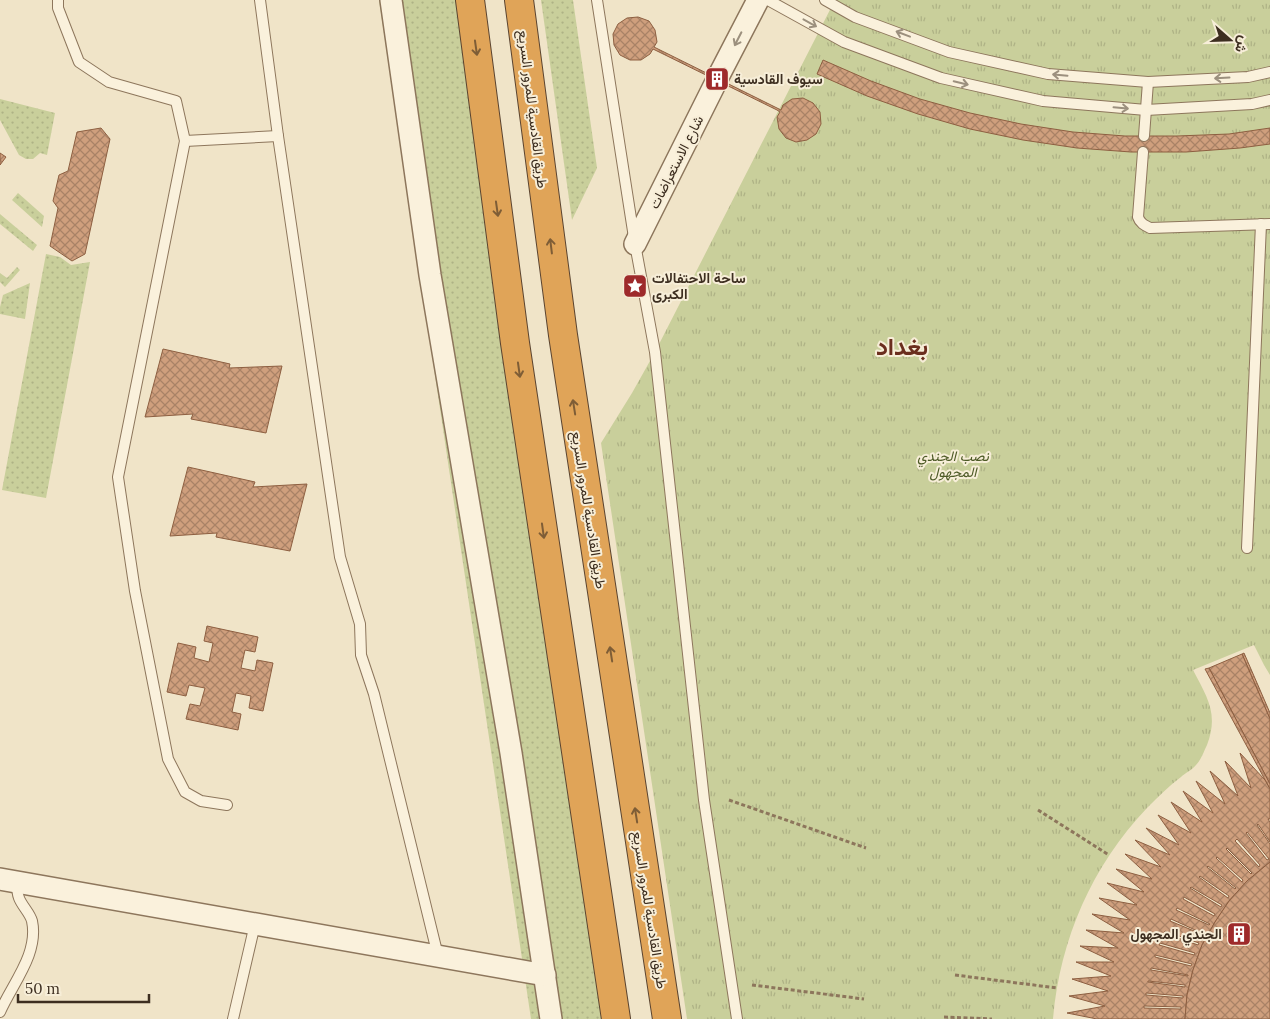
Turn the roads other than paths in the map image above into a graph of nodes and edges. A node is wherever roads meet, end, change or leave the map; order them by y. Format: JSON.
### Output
{"nodes":[{"id":1,"x":58,"y":0,"type":"edge"},
{"id":2,"x":260,"y":0,"type":"edge"},
{"id":3,"x":391,"y":0,"type":"edge"},
{"id":4,"x":470,"y":0,"type":"edge"},
{"id":5,"x":519,"y":0,"type":"edge"},
{"id":6,"x":598,"y":0,"type":"edge"},
{"id":7,"x":758,"y":0,"type":"edge"},
{"id":8,"x":768,"y":0,"type":"edge"},
{"id":9,"x":825,"y":0,"type":"edge"},
{"id":10,"x":1270,"y":72,"type":"edge"},
{"id":11,"x":1148,"y":82,"type":"junction"},
{"id":12,"x":1270,"y":100,"type":"edge"},
{"id":13,"x":1146,"y":110,"type":"junction"},
{"id":14,"x":278,"y":136,"type":"junction"},
{"id":15,"x":1144,"y":136,"type":"dead end"},
{"id":16,"x":185,"y":141,"type":"junction"},
{"id":17,"x":1143,"y":152,"type":"dead end"},
{"id":18,"x":1266,"y":224,"type":"edge"},
{"id":19,"x":635,"y":244,"type":"junction"},
{"id":20,"x":1248,"y":548,"type":"dead end"},
{"id":21,"x":227,"y":805,"type":"dead end"},
{"id":22,"x":8,"y":881,"type":"edge"},
{"id":23,"x":255,"y":924,"type":"junction"},
{"id":24,"x":438,"y":956,"type":"junction"},
{"id":25,"x":545,"y":975,"type":"junction"},
{"id":26,"x":0,"y":1012,"type":"edge"},
{"id":27,"x":233,"y":1019,"type":"edge"},
{"id":28,"x":551,"y":1019,"type":"edge"},
{"id":29,"x":616,"y":1019,"type":"edge"},
{"id":30,"x":667,"y":1019,"type":"edge"},
{"id":31,"x":737,"y":1019,"type":"edge"}],
"edges":[{"from":1,"to":16,"type":"lane"},
{"from":2,"to":14,"type":"lane"},
{"from":3,"to":25,"type":"street"},
{"from":4,"to":29,"type":"highway","one_way":true},
{"from":30,"to":5,"type":"highway","name":"طريق القادسية للمرور السريع","one_way":true},
{"from":6,"to":19,"type":"lane"},
{"from":7,"to":19,"type":"street","name":"شارع الاستعراضات","one_way":true},
{"from":8,"to":13,"type":"lane","one_way":true},
{"from":11,"to":9,"type":"lane","one_way":true},
{"from":10,"to":11,"type":"lane","one_way":true},
{"from":11,"to":13,"type":"lane"},
{"from":12,"to":13,"type":"lane"},
{"from":13,"to":15,"type":"lane"},
{"from":14,"to":16,"type":"lane"},
{"from":14,"to":24,"type":"lane"},
{"from":16,"to":21,"type":"lane"},
{"from":17,"to":18,"type":"lane"},
{"from":18,"to":20,"type":"lane"},
{"from":19,"to":31,"type":"lane"},
{"from":22,"to":23,"type":"street"},
{"from":22,"to":26,"type":"lane"},
{"from":23,"to":24,"type":"street"},
{"from":23,"to":27,"type":"lane"},
{"from":24,"to":25,"type":"street"},
{"from":25,"to":28,"type":"street"}]}
